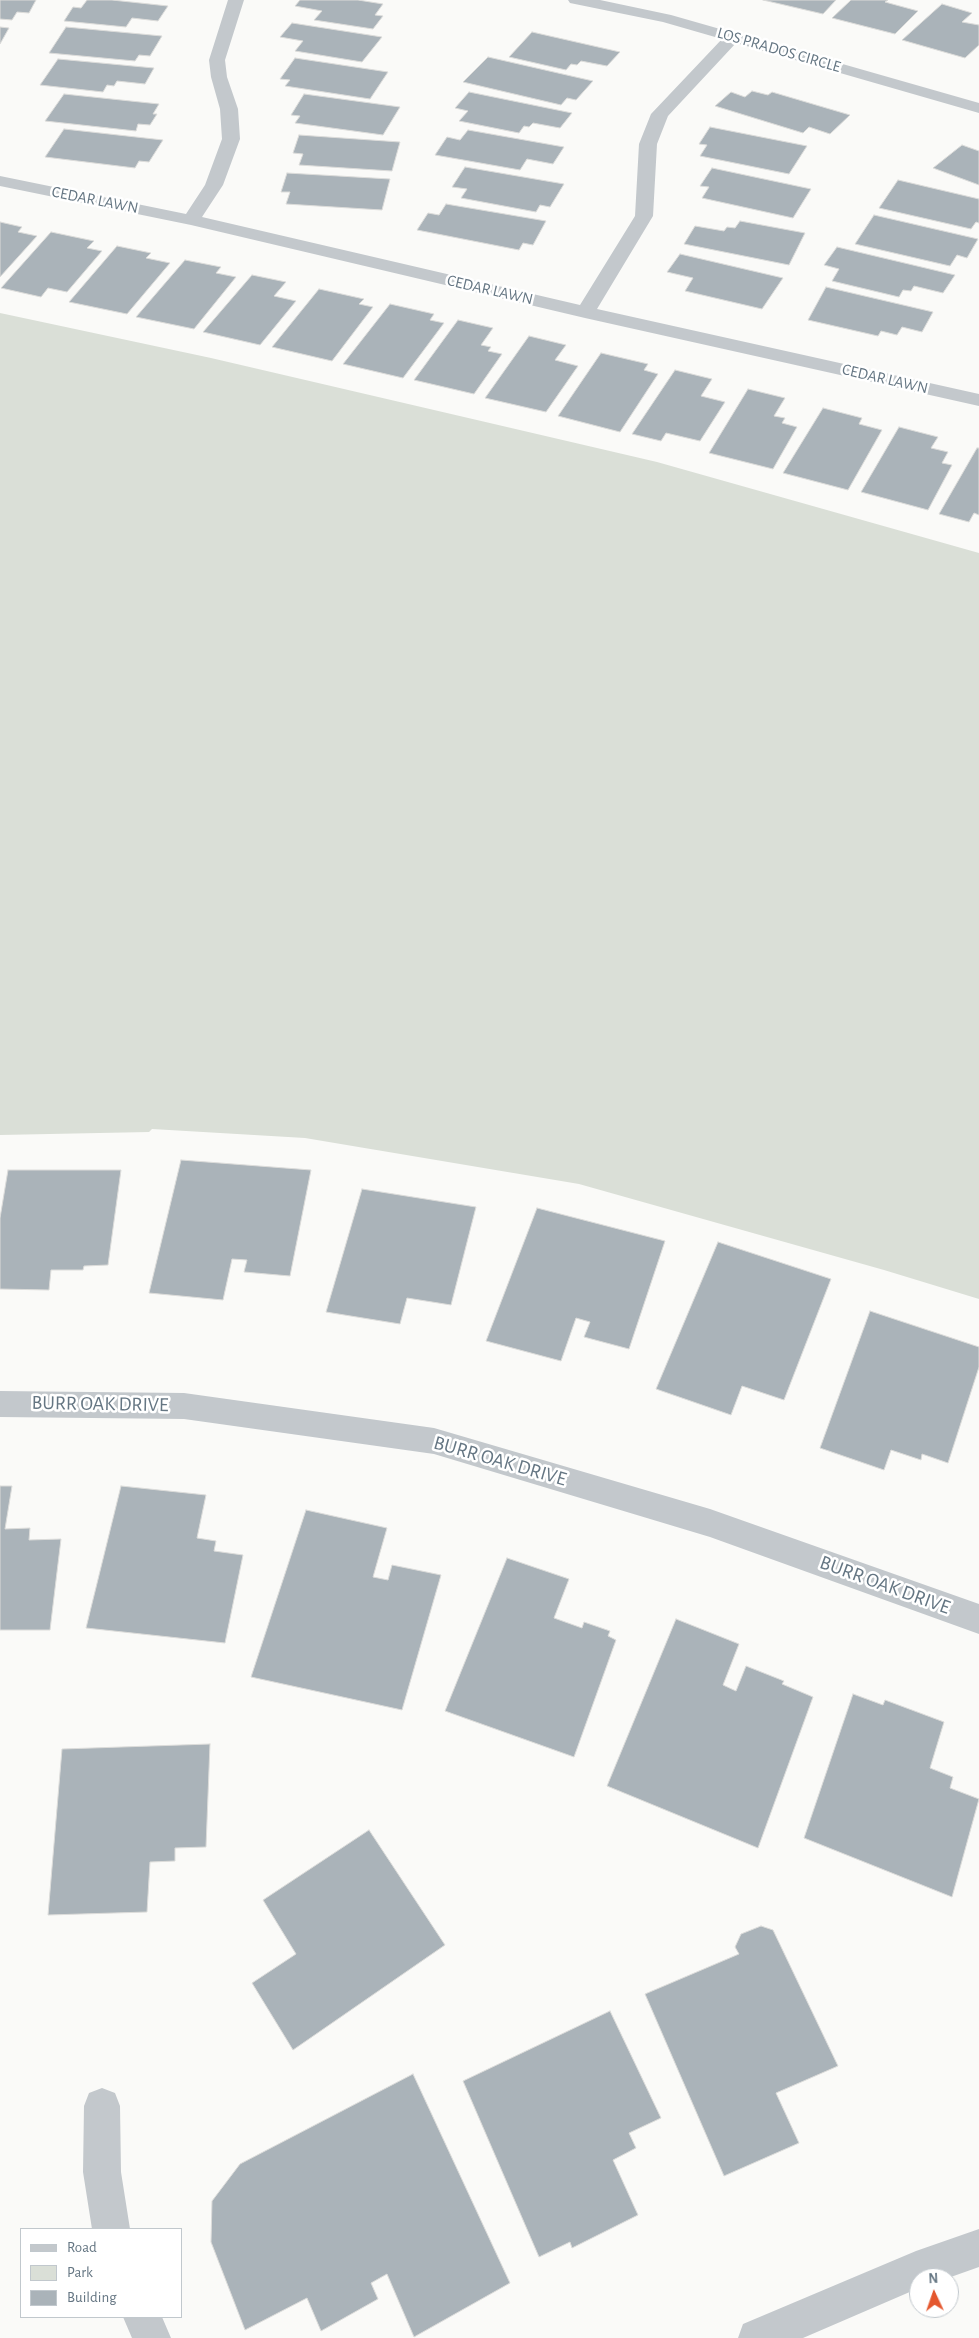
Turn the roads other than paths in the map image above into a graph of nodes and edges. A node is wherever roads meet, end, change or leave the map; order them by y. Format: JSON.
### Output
{"nodes":[{"id":1,"x":236,"y":0,"type":"edge"},
{"id":2,"x":576,"y":0,"type":"edge"},
{"id":3,"x":733,"y":37,"type":"junction"},
{"id":4,"x":979,"y":108,"type":"edge"},
{"id":5,"x":0,"y":181,"type":"edge"},
{"id":6,"x":191,"y":220,"type":"junction"},
{"id":7,"x":585,"y":312,"type":"junction"},
{"id":8,"x":979,"y":378,"type":"edge"},
{"id":9,"x":974,"y":399,"type":"edge"},
{"id":10,"x":0,"y":1404,"type":"edge"},
{"id":11,"x":979,"y":1619,"type":"edge"},
{"id":12,"x":102,"y":2106,"type":"dead end"},
{"id":13,"x":111,"y":2228,"type":"edge"},
{"id":14,"x":979,"y":2248,"type":"edge"},
{"id":15,"x":142,"y":2318,"type":"edge"},
{"id":16,"x":152,"y":2338,"type":"edge"},
{"id":17,"x":757,"y":2338,"type":"edge"}],
"edges":[{"from":1,"to":6,"type":"street"},
{"from":2,"to":3,"type":"street","name":"LOS PRADOS CIRCLE"},
{"from":3,"to":4,"type":"street","name":"LOS PRADOS CIRCLE"},
{"from":3,"to":7,"type":"street"},
{"from":5,"to":6,"type":"street","name":"CEDAR LAWN"},
{"from":6,"to":7,"type":"street","name":"CEDAR LAWN"},
{"from":7,"to":9,"type":"street","name":"CEDAR LAWN"},
{"from":8,"to":9,"type":"street"},
{"from":10,"to":11,"type":"street","name":"BURR OAK DRIVE"},
{"from":12,"to":13,"type":"street"},
{"from":14,"to":17,"type":"street"},
{"from":15,"to":16,"type":"street"}]}
